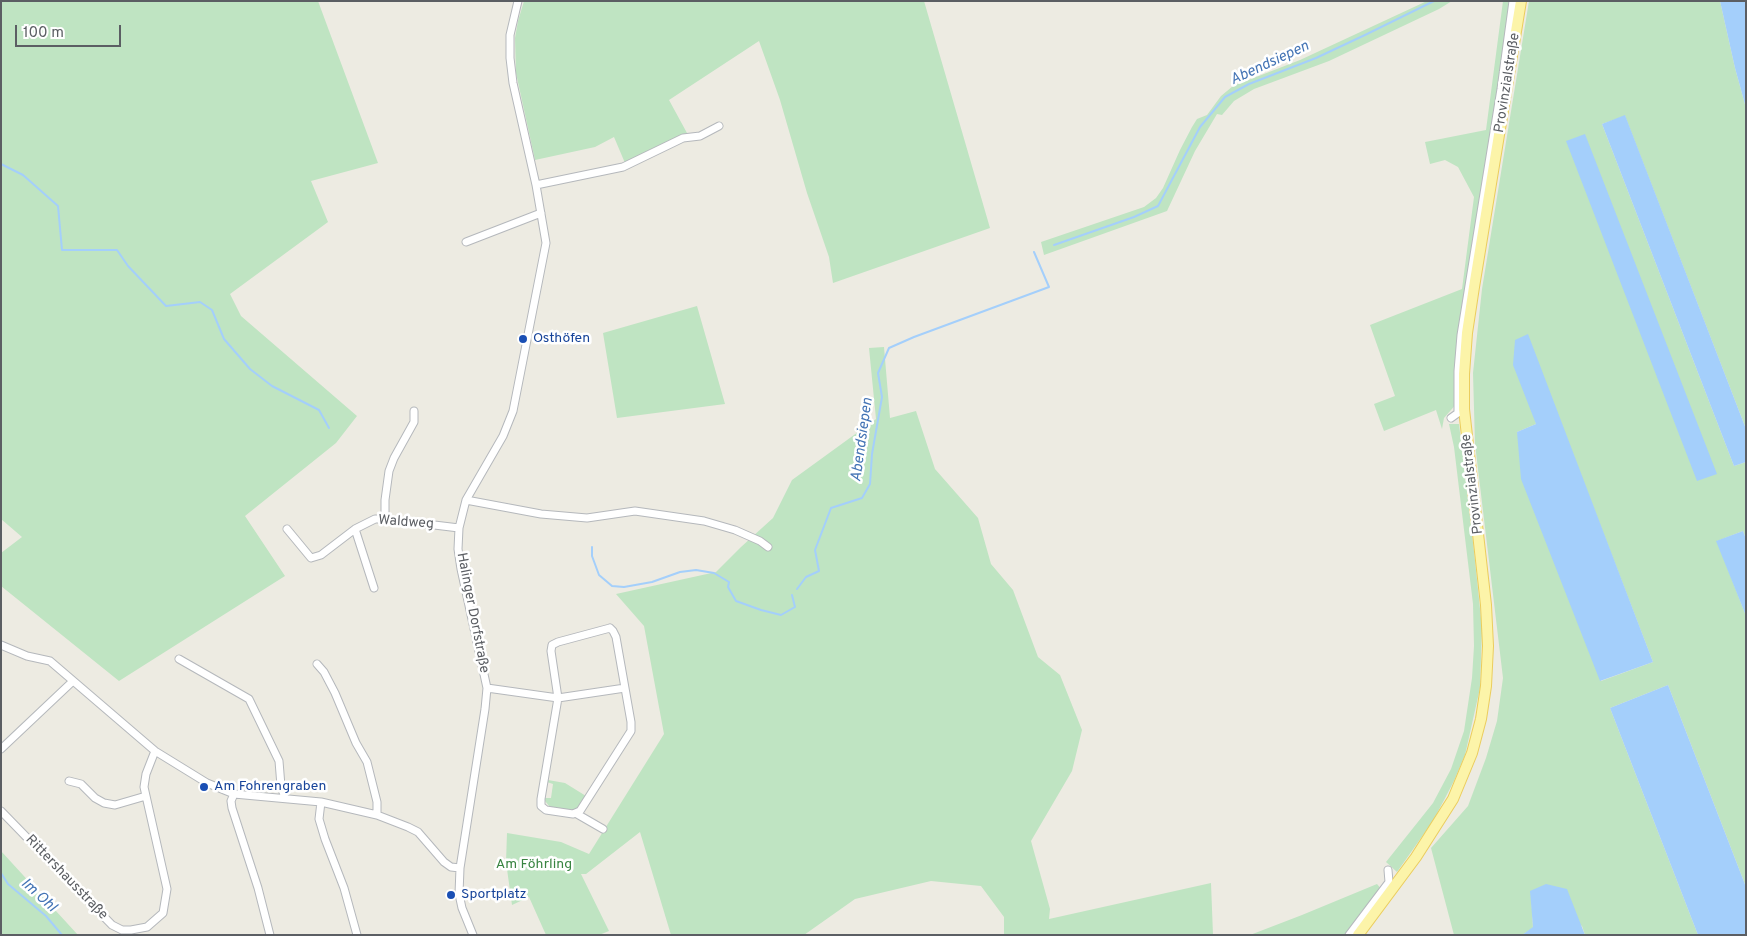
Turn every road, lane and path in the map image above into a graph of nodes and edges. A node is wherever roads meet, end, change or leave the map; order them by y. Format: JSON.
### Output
{"nodes":[{"id":1,"x":518,"y":1,"type":"edge"},
{"id":2,"x":1513,"y":1,"type":"edge"},
{"id":3,"x":1521,"y":1,"type":"edge"},
{"id":4,"x":719,"y":126,"type":"dead end"},
{"id":5,"x":536,"y":185,"type":"junction"},
{"id":6,"x":541,"y":213,"type":"junction"},
{"id":7,"x":466,"y":242,"type":"dead end"},
{"id":8,"x":414,"y":411,"type":"dead end"},
{"id":9,"x":1451,"y":418,"type":"dead end"},
{"id":10,"x":466,"y":500,"type":"junction"},
{"id":11,"x":385,"y":519,"type":"junction"},
{"id":12,"x":459,"y":528,"type":"junction"},
{"id":13,"x":287,"y":529,"type":"dead end"},
{"id":14,"x":355,"y":529,"type":"junction"},
{"id":15,"x":768,"y":547,"type":"dead end"},
{"id":16,"x":374,"y":588,"type":"dead end"},
{"id":17,"x":1,"y":645,"type":"edge"},
{"id":18,"x":179,"y":659,"type":"dead end"},
{"id":19,"x":317,"y":664,"type":"dead end"},
{"id":20,"x":73,"y":681,"type":"junction"},
{"id":21,"x":487,"y":688,"type":"junction"},
{"id":22,"x":625,"y":688,"type":"junction"},
{"id":23,"x":558,"y":698,"type":"junction"},
{"id":24,"x":1,"y":749,"type":"edge"},
{"id":25,"x":155,"y":751,"type":"junction"},
{"id":26,"x":69,"y":781,"type":"dead end"},
{"id":27,"x":234,"y":794,"type":"junction"},
{"id":28,"x":146,"y":796,"type":"junction"},
{"id":29,"x":285,"y":798,"type":"junction"},
{"id":30,"x":321,"y":802,"type":"junction"},
{"id":31,"x":1,"y":810,"type":"edge"},
{"id":32,"x":577,"y":814,"type":"junction"},
{"id":33,"x":377,"y":815,"type":"junction"},
{"id":34,"x":603,"y":829,"type":"dead end"},
{"id":35,"x":460,"y":868,"type":"junction"},
{"id":36,"x":1388,"y":870,"type":"dead end"},
{"id":37,"x":270,"y":935,"type":"edge"},
{"id":38,"x":357,"y":935,"type":"edge"},
{"id":39,"x":473,"y":935,"type":"edge"},
{"id":40,"x":1349,"y":935,"type":"edge"},
{"id":41,"x":1358,"y":935,"type":"edge"}],
"edges":[{"from":1,"to":5,"type":"street","name":"Halinger Dorfstraße"},
{"from":2,"to":9,"type":"street","name":"Provinzialstraße"},
{"from":3,"to":41,"type":"main road","name":"Provinzialstraße"},
{"from":4,"to":5,"type":"street"},
{"from":5,"to":6,"type":"street","name":"Halinger Dorfstraße"},
{"from":6,"to":7,"type":"street"},
{"from":6,"to":10,"type":"street","name":"Halinger Dorfstraße"},
{"from":8,"to":11,"type":"street"},
{"from":10,"to":12,"type":"street","name":"Halinger Dorfstraße"},
{"from":10,"to":15,"type":"street"},
{"from":11,"to":12,"type":"street","name":"Waldweg"},
{"from":11,"to":14,"type":"street","name":"Waldweg"},
{"from":12,"to":21,"type":"street","name":"Halinger Dorfstraße"},
{"from":13,"to":14,"type":"street","name":"Waldweg"},
{"from":14,"to":16,"type":"street"},
{"from":17,"to":20,"type":"street"},
{"from":18,"to":29,"type":"street"},
{"from":19,"to":33,"type":"street"},
{"from":20,"to":24,"type":"street"},
{"from":20,"to":25,"type":"street"},
{"from":21,"to":23,"type":"street"},
{"from":21,"to":35,"type":"street","name":"Halinger Dorfstraße"},
{"from":22,"to":23,"type":"street"},
{"from":22,"to":23,"type":"street"},
{"from":22,"to":32,"type":"street"},
{"from":23,"to":32,"type":"street"},
{"from":25,"to":27,"type":"street"},
{"from":25,"to":28,"type":"street","name":"Rittershausstraße"},
{"from":26,"to":28,"type":"street"},
{"from":27,"to":29,"type":"street"},
{"from":27,"to":37,"type":"street"},
{"from":28,"to":31,"type":"street","name":"Rittershausstraße"},
{"from":29,"to":30,"type":"street"},
{"from":30,"to":33,"type":"street"},
{"from":30,"to":38,"type":"street"},
{"from":32,"to":34,"type":"street"},
{"from":33,"to":35,"type":"street"},
{"from":35,"to":39,"type":"street","name":"Halinger Dorfstraße"},
{"from":36,"to":40,"type":"street"}]}
